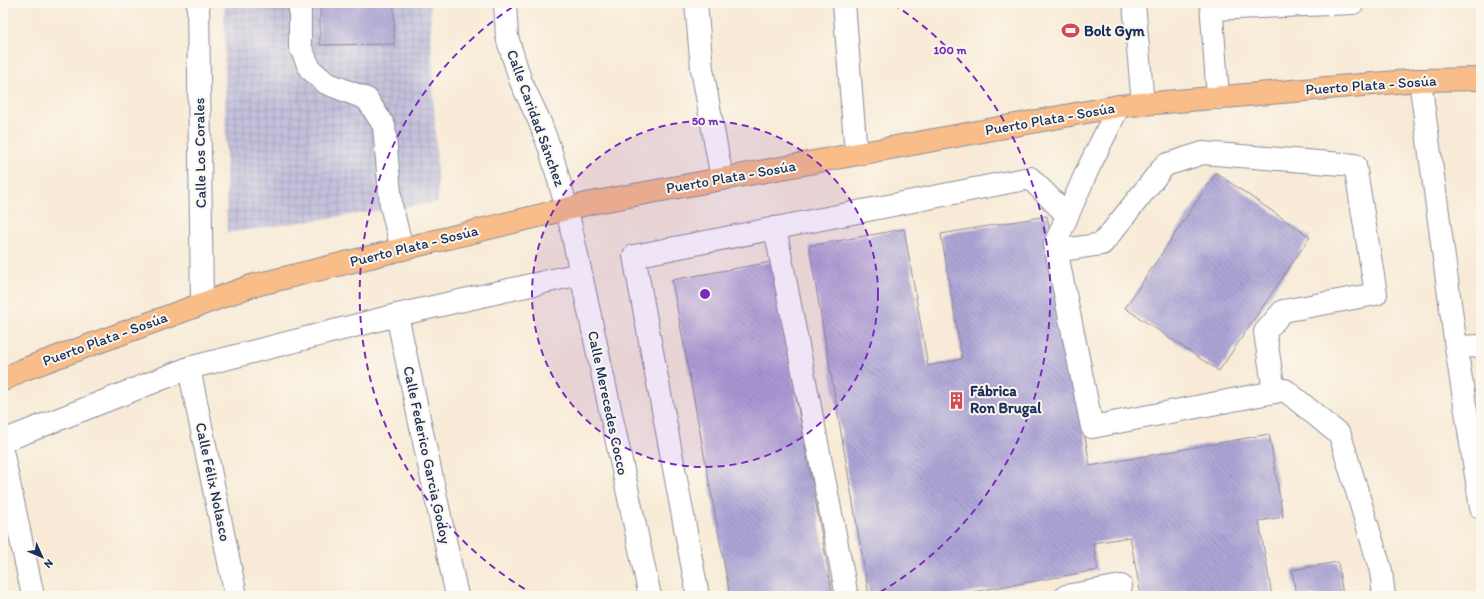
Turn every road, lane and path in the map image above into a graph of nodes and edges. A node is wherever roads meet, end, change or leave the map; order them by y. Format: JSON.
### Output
{"nodes":[{"id":1,"x":198,"y":3,"type":"edge"},
{"id":2,"x":300,"y":3,"type":"edge"},
{"id":3,"x":505,"y":3,"type":"edge"},
{"id":4,"x":696,"y":3,"type":"edge"},
{"id":5,"x":844,"y":3,"type":"edge"},
{"id":6,"x":1134,"y":3,"type":"edge"},
{"id":7,"x":1353,"y":3,"type":"edge"},
{"id":8,"x":1211,"y":6,"type":"edge"},
{"id":9,"x":1420,"y":80,"type":"junction"},
{"id":10,"x":1481,"y":80,"type":"edge"},
{"id":11,"x":1218,"y":98,"type":"junction"},
{"id":12,"x":1143,"y":104,"type":"junction"},
{"id":13,"x":1119,"y":106,"type":"junction"},
{"id":14,"x":856,"y":154,"type":"junction"},
{"id":15,"x":722,"y":179,"type":"junction"},
{"id":16,"x":567,"y":209,"type":"junction"},
{"id":17,"x":1067,"y":215,"type":"junction"},
{"id":18,"x":775,"y":228,"type":"junction"},
{"id":19,"x":402,"y":249,"type":"junction"},
{"id":20,"x":1056,"y":251,"type":"junction"},
{"id":21,"x":580,"y":274,"type":"junction"},
{"id":22,"x":202,"y":303,"type":"junction"},
{"id":23,"x":397,"y":315,"type":"junction"},
{"id":24,"x":1481,"y":346,"type":"edge"},
{"id":25,"x":1456,"y":347,"type":"junction"},
{"id":26,"x":189,"y":368,"type":"junction"},
{"id":27,"x":3,"y":380,"type":"edge"},
{"id":28,"x":1274,"y":392,"type":"junction"},
{"id":29,"x":3,"y":441,"type":"edge"},
{"id":30,"x":3,"y":456,"type":"edge"},
{"id":31,"x":1481,"y":508,"type":"edge"},
{"id":32,"x":1121,"y":586,"type":"dead end"},
{"id":33,"x":33,"y":596,"type":"edge"},
{"id":34,"x":236,"y":596,"type":"edge"},
{"id":35,"x":457,"y":596,"type":"edge"},
{"id":36,"x":650,"y":596,"type":"edge"},
{"id":37,"x":698,"y":596,"type":"edge"},
{"id":38,"x":847,"y":596,"type":"edge"},
{"id":39,"x":1066,"y":596,"type":"edge"},
{"id":40,"x":1384,"y":596,"type":"edge"}],
"edges":[{"from":1,"to":22,"type":"street","name":"Calle Los Corales"},
{"from":2,"to":19,"type":"street"},
{"from":3,"to":16,"type":"street","name":"Calle Caridad Sánchez"},
{"from":4,"to":15,"type":"street"},
{"from":5,"to":14,"type":"street"},
{"from":6,"to":12,"type":"street"},
{"from":7,"to":8,"type":"street"},
{"from":8,"to":11,"type":"street"},
{"from":9,"to":10,"type":"main road","name":"Puerto Plata - Sosúa"},
{"from":9,"to":11,"type":"main road","name":"Puerto Plata - Sosúa"},
{"from":9,"to":25,"type":"street"},
{"from":11,"to":12,"type":"main road","name":"Puerto Plata - Sosúa"},
{"from":12,"to":13,"type":"main road","name":"Puerto Plata - Sosúa"},
{"from":13,"to":14,"type":"main road","name":"Puerto Plata - Sosúa"},
{"from":13,"to":17,"type":"street"},
{"from":14,"to":15,"type":"main road","name":"Puerto Plata - Sosúa"},
{"from":15,"to":16,"type":"main road","name":"Puerto Plata - Sosúa"},
{"from":16,"to":19,"type":"main road","name":"Puerto Plata - Sosúa"},
{"from":16,"to":21,"type":"street","name":"Calle Merecedes Cocco"},
{"from":17,"to":18,"type":"street"},
{"from":17,"to":20,"type":"street"},
{"from":18,"to":37,"type":"street"},
{"from":18,"to":38,"type":"street"},
{"from":19,"to":22,"type":"main road","name":"Puerto Plata - Sosúa"},
{"from":20,"to":28,"type":"street"},
{"from":20,"to":28,"type":"street"},
{"from":21,"to":23,"type":"street"},
{"from":21,"to":36,"type":"street","name":"Calle Merecedes Cocco"},
{"from":22,"to":27,"type":"main road","name":"Puerto Plata - Sosúa"},
{"from":23,"to":26,"type":"street"},
{"from":23,"to":35,"type":"street","name":"Calle Federico Garcia Godoy"},
{"from":24,"to":25,"type":"street"},
{"from":25,"to":31,"type":"street"},
{"from":26,"to":29,"type":"street"},
{"from":26,"to":34,"type":"street","name":"Calle Félix Nolasco"},
{"from":28,"to":40,"type":"street"},
{"from":30,"to":33,"type":"street"},
{"from":32,"to":39,"type":"street"}]}
